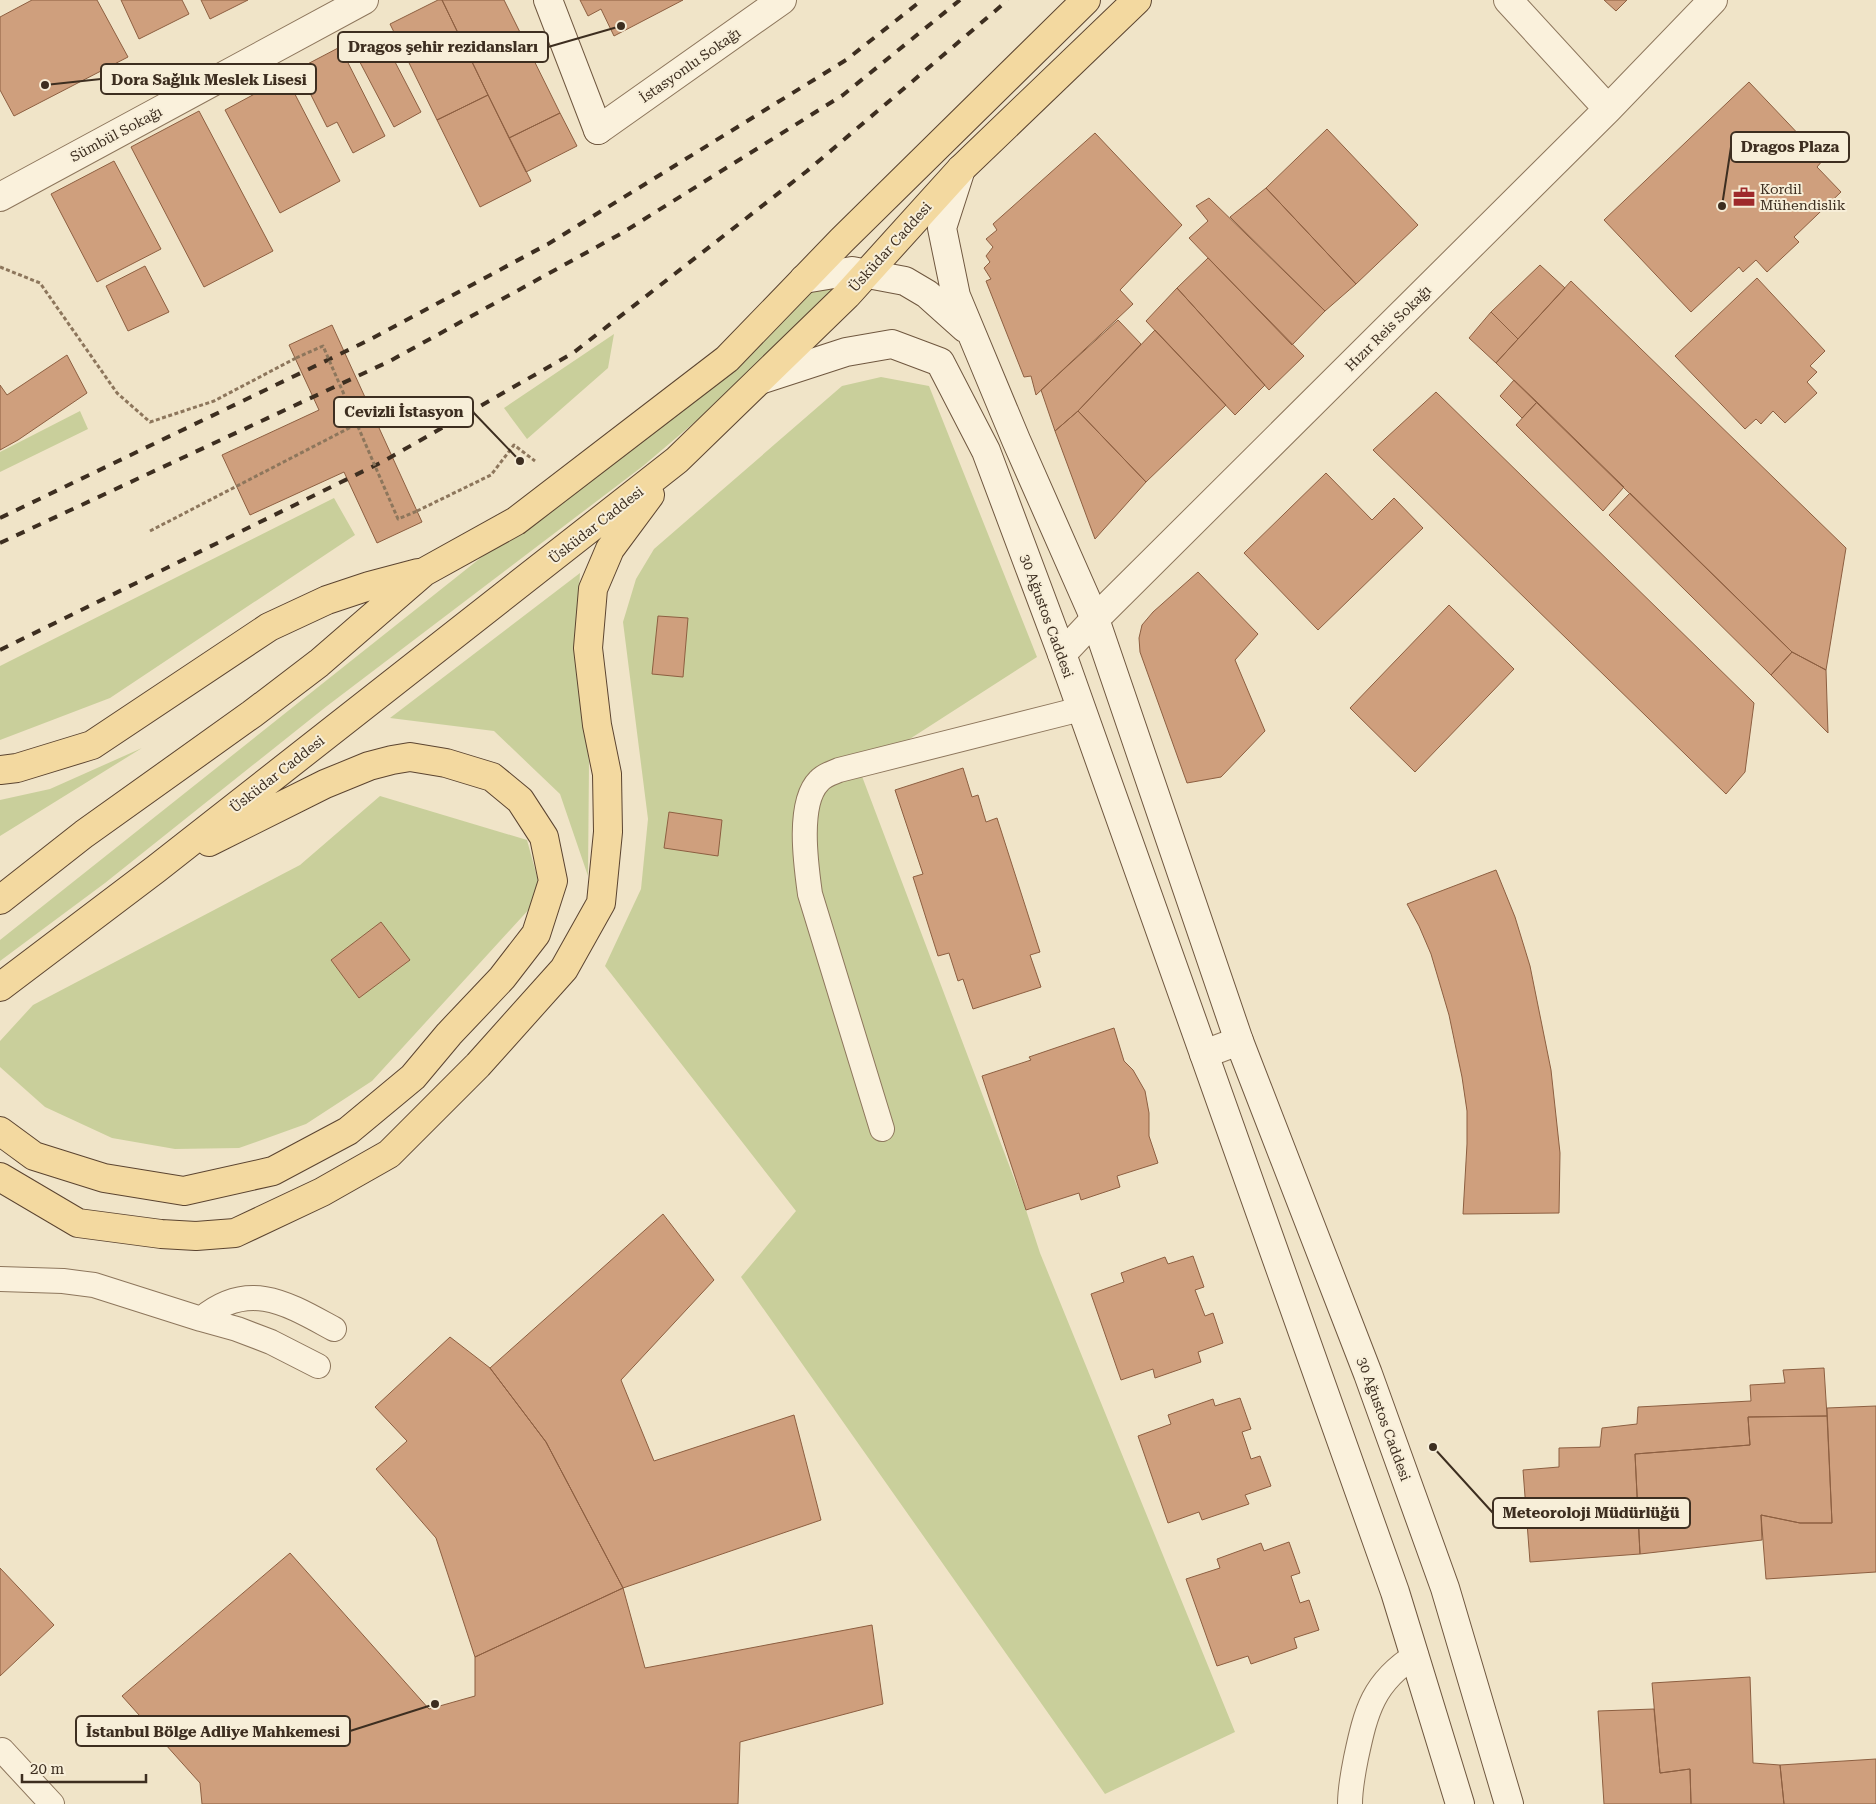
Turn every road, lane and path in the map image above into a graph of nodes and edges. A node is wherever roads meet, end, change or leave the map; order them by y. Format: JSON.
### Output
{"nodes":[{"id":1,"x":364,"y":0,"type":"edge"},
{"id":2,"x":548,"y":0,"type":"edge"},
{"id":3,"x":782,"y":0,"type":"edge"},
{"id":4,"x":1086,"y":0,"type":"edge"},
{"id":5,"x":1137,"y":0,"type":"edge"},
{"id":6,"x":1508,"y":0,"type":"edge"},
{"id":7,"x":1713,"y":0,"type":"edge"},
{"id":8,"x":1608,"y":109,"type":"junction"},
{"id":9,"x":961,"y":168,"type":"junction"},
{"id":10,"x":0,"y":197,"type":"edge"},
{"id":11,"x":0,"y":268,"type":"edge"},
{"id":12,"x":866,"y":273,"type":"junction"},
{"id":13,"x":804,"y":279,"type":"junction"},
{"id":14,"x":972,"y":334,"type":"junction"},
{"id":15,"x":760,"y":380,"type":"junction"},
{"id":16,"x":357,"y":424,"type":"junction"},
{"id":17,"x":678,"y":460,"type":"junction"},
{"id":18,"x":565,"y":484,"type":"junction"},
{"id":19,"x":150,"y":531,"type":"dead end"},
{"id":20,"x":424,"y":572,"type":"junction"},
{"id":21,"x":1094,"y":619,"type":"junction"},
{"id":22,"x":1062,"y":654,"type":"junction"},
{"id":23,"x":1081,"y":709,"type":"junction"},
{"id":24,"x":9,"y":769,"type":"edge"},
{"id":25,"x":156,"y":869,"type":"junction"},
{"id":26,"x":0,"y":900,"type":"edge"},
{"id":27,"x":0,"y":988,"type":"edge"},
{"id":28,"x":1239,"y":1041,"type":"junction"},
{"id":29,"x":1204,"y":1054,"type":"junction"},
{"id":30,"x":882,"y":1129,"type":"dead end"},
{"id":31,"x":0,"y":1131,"type":"edge"},
{"id":32,"x":0,"y":1177,"type":"edge"},
{"id":33,"x":0,"y":1280,"type":"edge"},
{"id":34,"x":201,"y":1319,"type":"junction"},
{"id":35,"x":334,"y":1329,"type":"dead end"},
{"id":36,"x":318,"y":1366,"type":"dead end"},
{"id":37,"x":1416,"y":1655,"type":"junction"},
{"id":38,"x":0,"y":1752,"type":"edge"},
{"id":39,"x":52,"y":1804,"type":"edge"},
{"id":40,"x":1350,"y":1804,"type":"edge"},
{"id":41,"x":1460,"y":1804,"type":"edge"},
{"id":42,"x":1509,"y":1804,"type":"edge"}],
"edges":[{"from":1,"to":10,"type":"street","name":"Sümbül Sokağı"},
{"from":2,"to":3,"type":"street","name":"İstasyonlu Sokağı"},
{"from":4,"to":13,"type":"main road"},
{"from":5,"to":9,"type":"main road","name":"Üsküdar Caddesi"},
{"from":6,"to":8,"type":"street"},
{"from":7,"to":8,"type":"street","name":"Hızır Reis Sokağı"},
{"from":8,"to":21,"type":"street","name":"Hızır Reis Sokağı"},
{"from":9,"to":12,"type":"main road","name":"Üsküdar Caddesi"},
{"from":9,"to":14,"type":"street","name":"30 Ağustos Caddesi"},
{"from":11,"to":16,"type":"path","bridge":true},
{"from":12,"to":13,"type":"street","name":"30 Ağustos Caddesi"},
{"from":12,"to":14,"type":"street","name":"30 Ağustos Caddesi"},
{"from":12,"to":15,"type":"main road","name":"Üsküdar Caddesi"},
{"from":13,"to":18,"type":"main road"},
{"from":14,"to":21,"type":"street","name":"30 Ağustos Caddesi"},
{"from":15,"to":17,"type":"main road","name":"Üsküdar Caddesi"},
{"from":15,"to":22,"type":"street","name":"30 Ağustos Caddesi"},
{"from":16,"to":18,"type":"path","bridge":true},
{"from":16,"to":19,"type":"path"},
{"from":17,"to":25,"type":"main road","name":"Üsküdar Caddesi"},
{"from":17,"to":32,"type":"main road"},
{"from":18,"to":20,"type":"main road"},
{"from":20,"to":24,"type":"main road"},
{"from":20,"to":26,"type":"main road"},
{"from":21,"to":22,"type":"street","name":"Hızır Reis Sokağı"},
{"from":21,"to":28,"type":"street","name":"30 Ağustos Caddesi"},
{"from":22,"to":23,"type":"street","name":"30 Ağustos Caddesi"},
{"from":23,"to":29,"type":"street","name":"30 Ağustos Caddesi"},
{"from":23,"to":30,"type":"lane"},
{"from":25,"to":27,"type":"main road","name":"Üsküdar Caddesi"},
{"from":25,"to":31,"type":"main road"},
{"from":28,"to":29,"type":"street"},
{"from":28,"to":42,"type":"street","name":"30 Ağustos Caddesi"},
{"from":29,"to":37,"type":"street","name":"30 Ağustos Caddesi"},
{"from":33,"to":34,"type":"lane"},
{"from":34,"to":35,"type":"lane"},
{"from":34,"to":36,"type":"lane"},
{"from":37,"to":40,"type":"lane"},
{"from":37,"to":41,"type":"street","name":"30 Ağustos Caddesi"},
{"from":38,"to":39,"type":"lane"}]}
